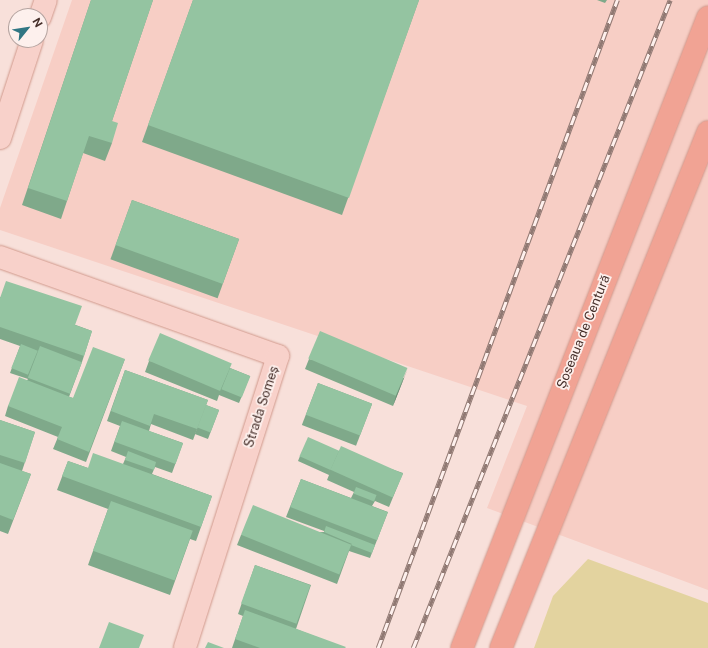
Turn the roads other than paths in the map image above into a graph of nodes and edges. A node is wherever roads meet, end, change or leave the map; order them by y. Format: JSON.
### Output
{"nodes":[{"id":1,"x":708,"y":17,"type":"edge"},
{"id":2,"x":29,"y":48,"type":"edge"},
{"id":3,"x":708,"y":132,"type":"edge"},
{"id":4,"x":0,"y":138,"type":"edge"},
{"id":5,"x":0,"y":258,"type":"edge"},
{"id":6,"x":185,"y":648,"type":"edge"},
{"id":7,"x":462,"y":648,"type":"edge"},
{"id":8,"x":501,"y":648,"type":"edge"}],
"edges":[{"from":1,"to":7,"type":"main road","name":"Șoseaua de Centură"},
{"from":2,"to":4,"type":"street"},
{"from":3,"to":8,"type":"main road"},
{"from":5,"to":6,"type":"street","name":"Strada Someș"}]}
